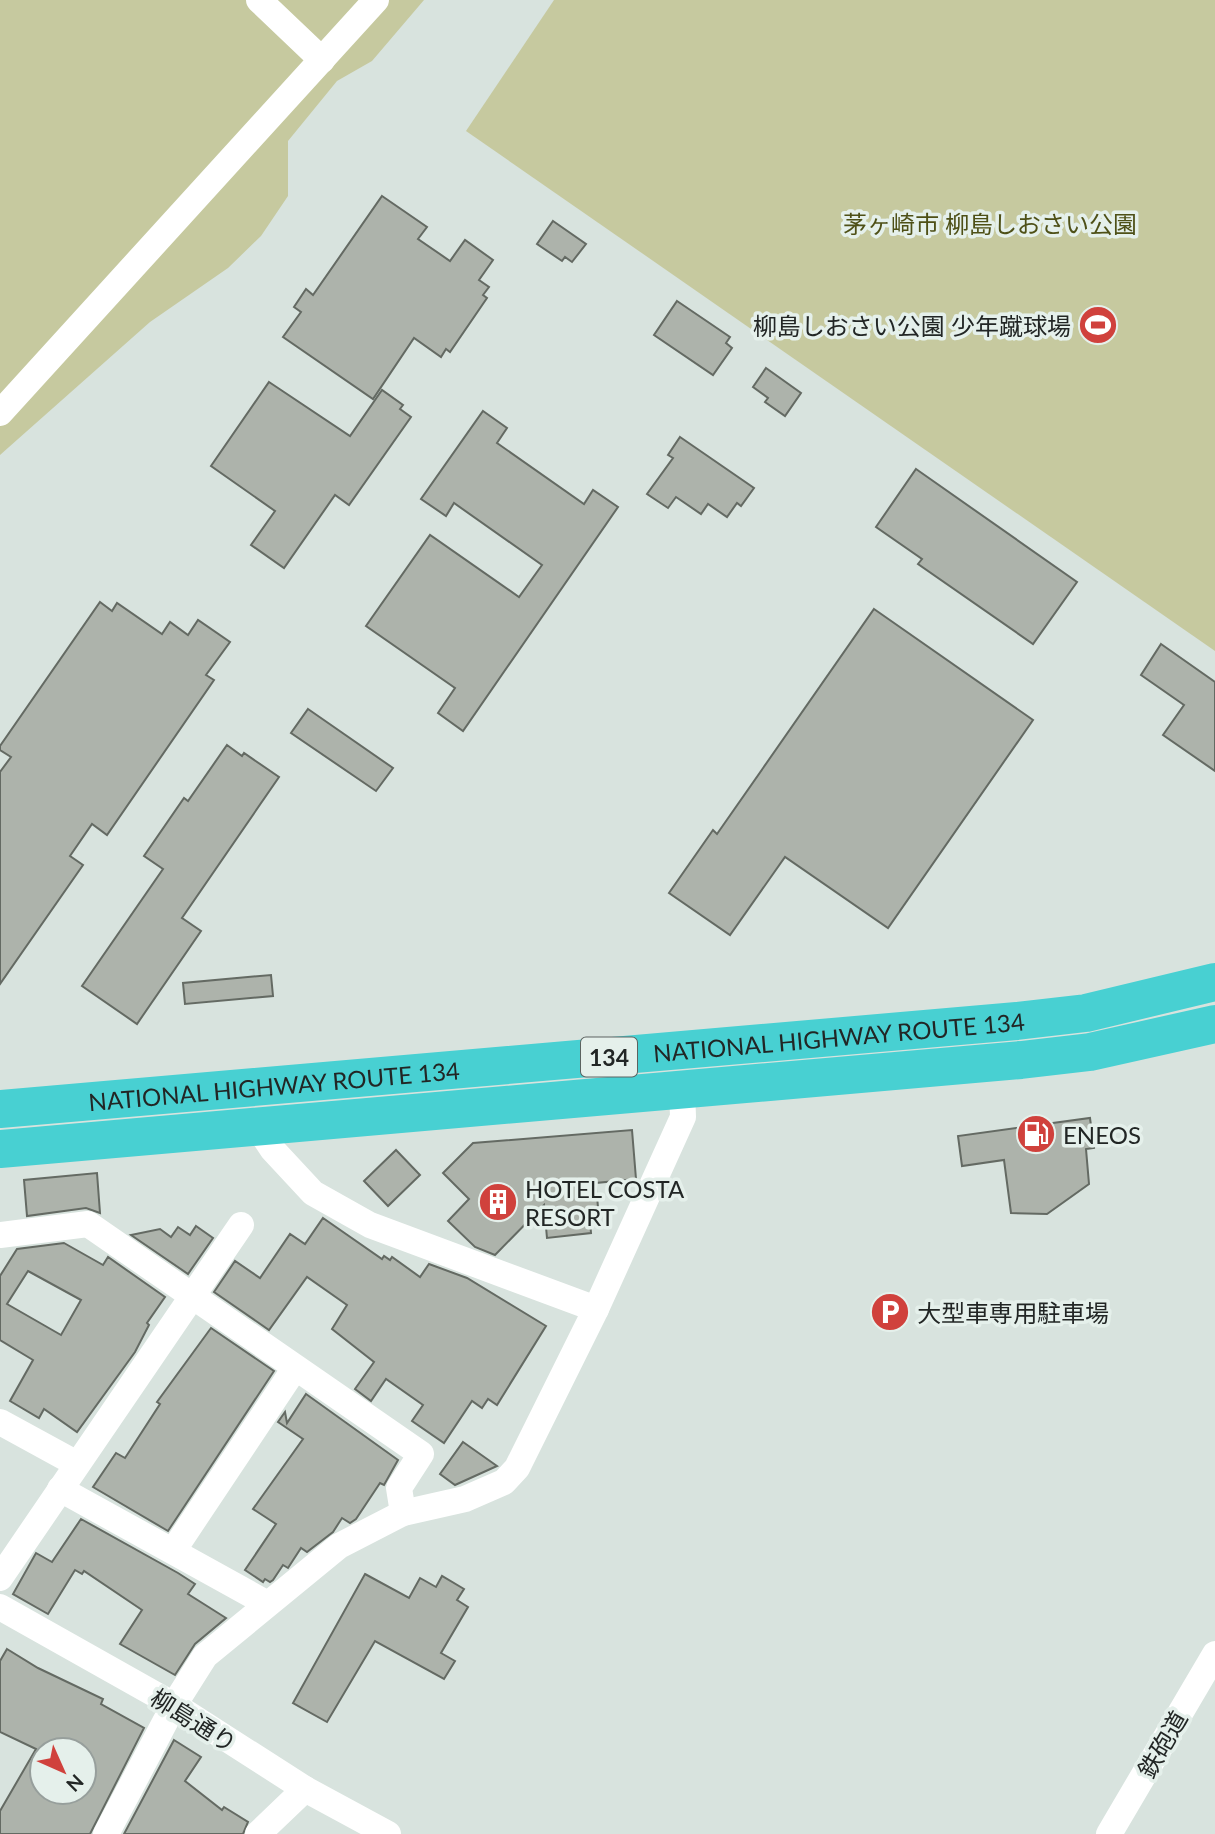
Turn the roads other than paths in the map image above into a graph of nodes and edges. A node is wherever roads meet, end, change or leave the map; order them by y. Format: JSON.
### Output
{"nodes":[{"id":1,"x":259,"y":0,"type":"edge"},
{"id":2,"x":376,"y":0,"type":"edge"},
{"id":3,"x":322,"y":60,"type":"junction"},
{"id":4,"x":0,"y":413,"type":"edge"},
{"id":5,"x":1215,"y":982,"type":"edge"},
{"id":6,"x":1215,"y":1024,"type":"edge"},
{"id":7,"x":681,"y":1089,"type":"junction"},
{"id":8,"x":0,"y":1109,"type":"edge"},
{"id":9,"x":257,"y":1126,"type":"junction"},
{"id":10,"x":0,"y":1149,"type":"edge"},
{"id":11,"x":241,"y":1225,"type":"dead end"},
{"id":12,"x":0,"y":1235,"type":"edge"},
{"id":13,"x":190,"y":1297,"type":"junction"},
{"id":14,"x":596,"y":1309,"type":"junction"},
{"id":15,"x":295,"y":1368,"type":"junction"},
{"id":16,"x":0,"y":1422,"type":"edge"},
{"id":17,"x":77,"y":1464,"type":"junction"},
{"id":18,"x":60,"y":1489,"type":"junction"},
{"id":19,"x":403,"y":1513,"type":"junction"},
{"id":20,"x":173,"y":1551,"type":"junction"},
{"id":21,"x":0,"y":1578,"type":"edge"},
{"id":22,"x":266,"y":1603,"type":"junction"},
{"id":23,"x":0,"y":1607,"type":"edge"},
{"id":24,"x":1215,"y":1654,"type":"edge"},
{"id":25,"x":174,"y":1705,"type":"junction"},
{"id":26,"x":305,"y":1789,"type":"junction"},
{"id":27,"x":106,"y":1834,"type":"edge"},
{"id":28,"x":258,"y":1834,"type":"edge"},
{"id":29,"x":388,"y":1834,"type":"edge"},
{"id":30,"x":1109,"y":1834,"type":"edge"}],
"edges":[{"from":1,"to":3,"type":"street"},
{"from":2,"to":3,"type":"street"},
{"from":3,"to":4,"type":"street"},
{"from":5,"to":8,"type":"highway","name":"NATIONAL HIGHWAY ROUTE 134","number":"134"},
{"from":6,"to":7,"type":"highway","name":"NATIONAL HIGHWAY ROUTE 134","number":"134"},
{"from":7,"to":9,"type":"highway","name":"NATIONAL HIGHWAY ROUTE 134","number":"134"},
{"from":7,"to":14,"type":"street"},
{"from":9,"to":10,"type":"highway","name":"NATIONAL HIGHWAY ROUTE 134","number":"134"},
{"from":9,"to":14,"type":"street"},
{"from":11,"to":13,"type":"street"},
{"from":12,"to":13,"type":"street"},
{"from":13,"to":15,"type":"street"},
{"from":13,"to":17,"type":"street"},
{"from":14,"to":19,"type":"street"},
{"from":15,"to":19,"type":"street"},
{"from":15,"to":20,"type":"street"},
{"from":16,"to":17,"type":"street"},
{"from":17,"to":18,"type":"street"},
{"from":18,"to":20,"type":"street"},
{"from":18,"to":21,"type":"street"},
{"from":19,"to":22,"type":"street"},
{"from":20,"to":22,"type":"street"},
{"from":22,"to":25,"type":"street"},
{"from":23,"to":25,"type":"street","name":"柳島通り"},
{"from":24,"to":30,"type":"street","name":"鉄砲道"},
{"from":25,"to":26,"type":"street","name":"柳島通り"},
{"from":25,"to":27,"type":"street"},
{"from":26,"to":28,"type":"street"},
{"from":26,"to":29,"type":"street","name":"柳島通り"}]}
